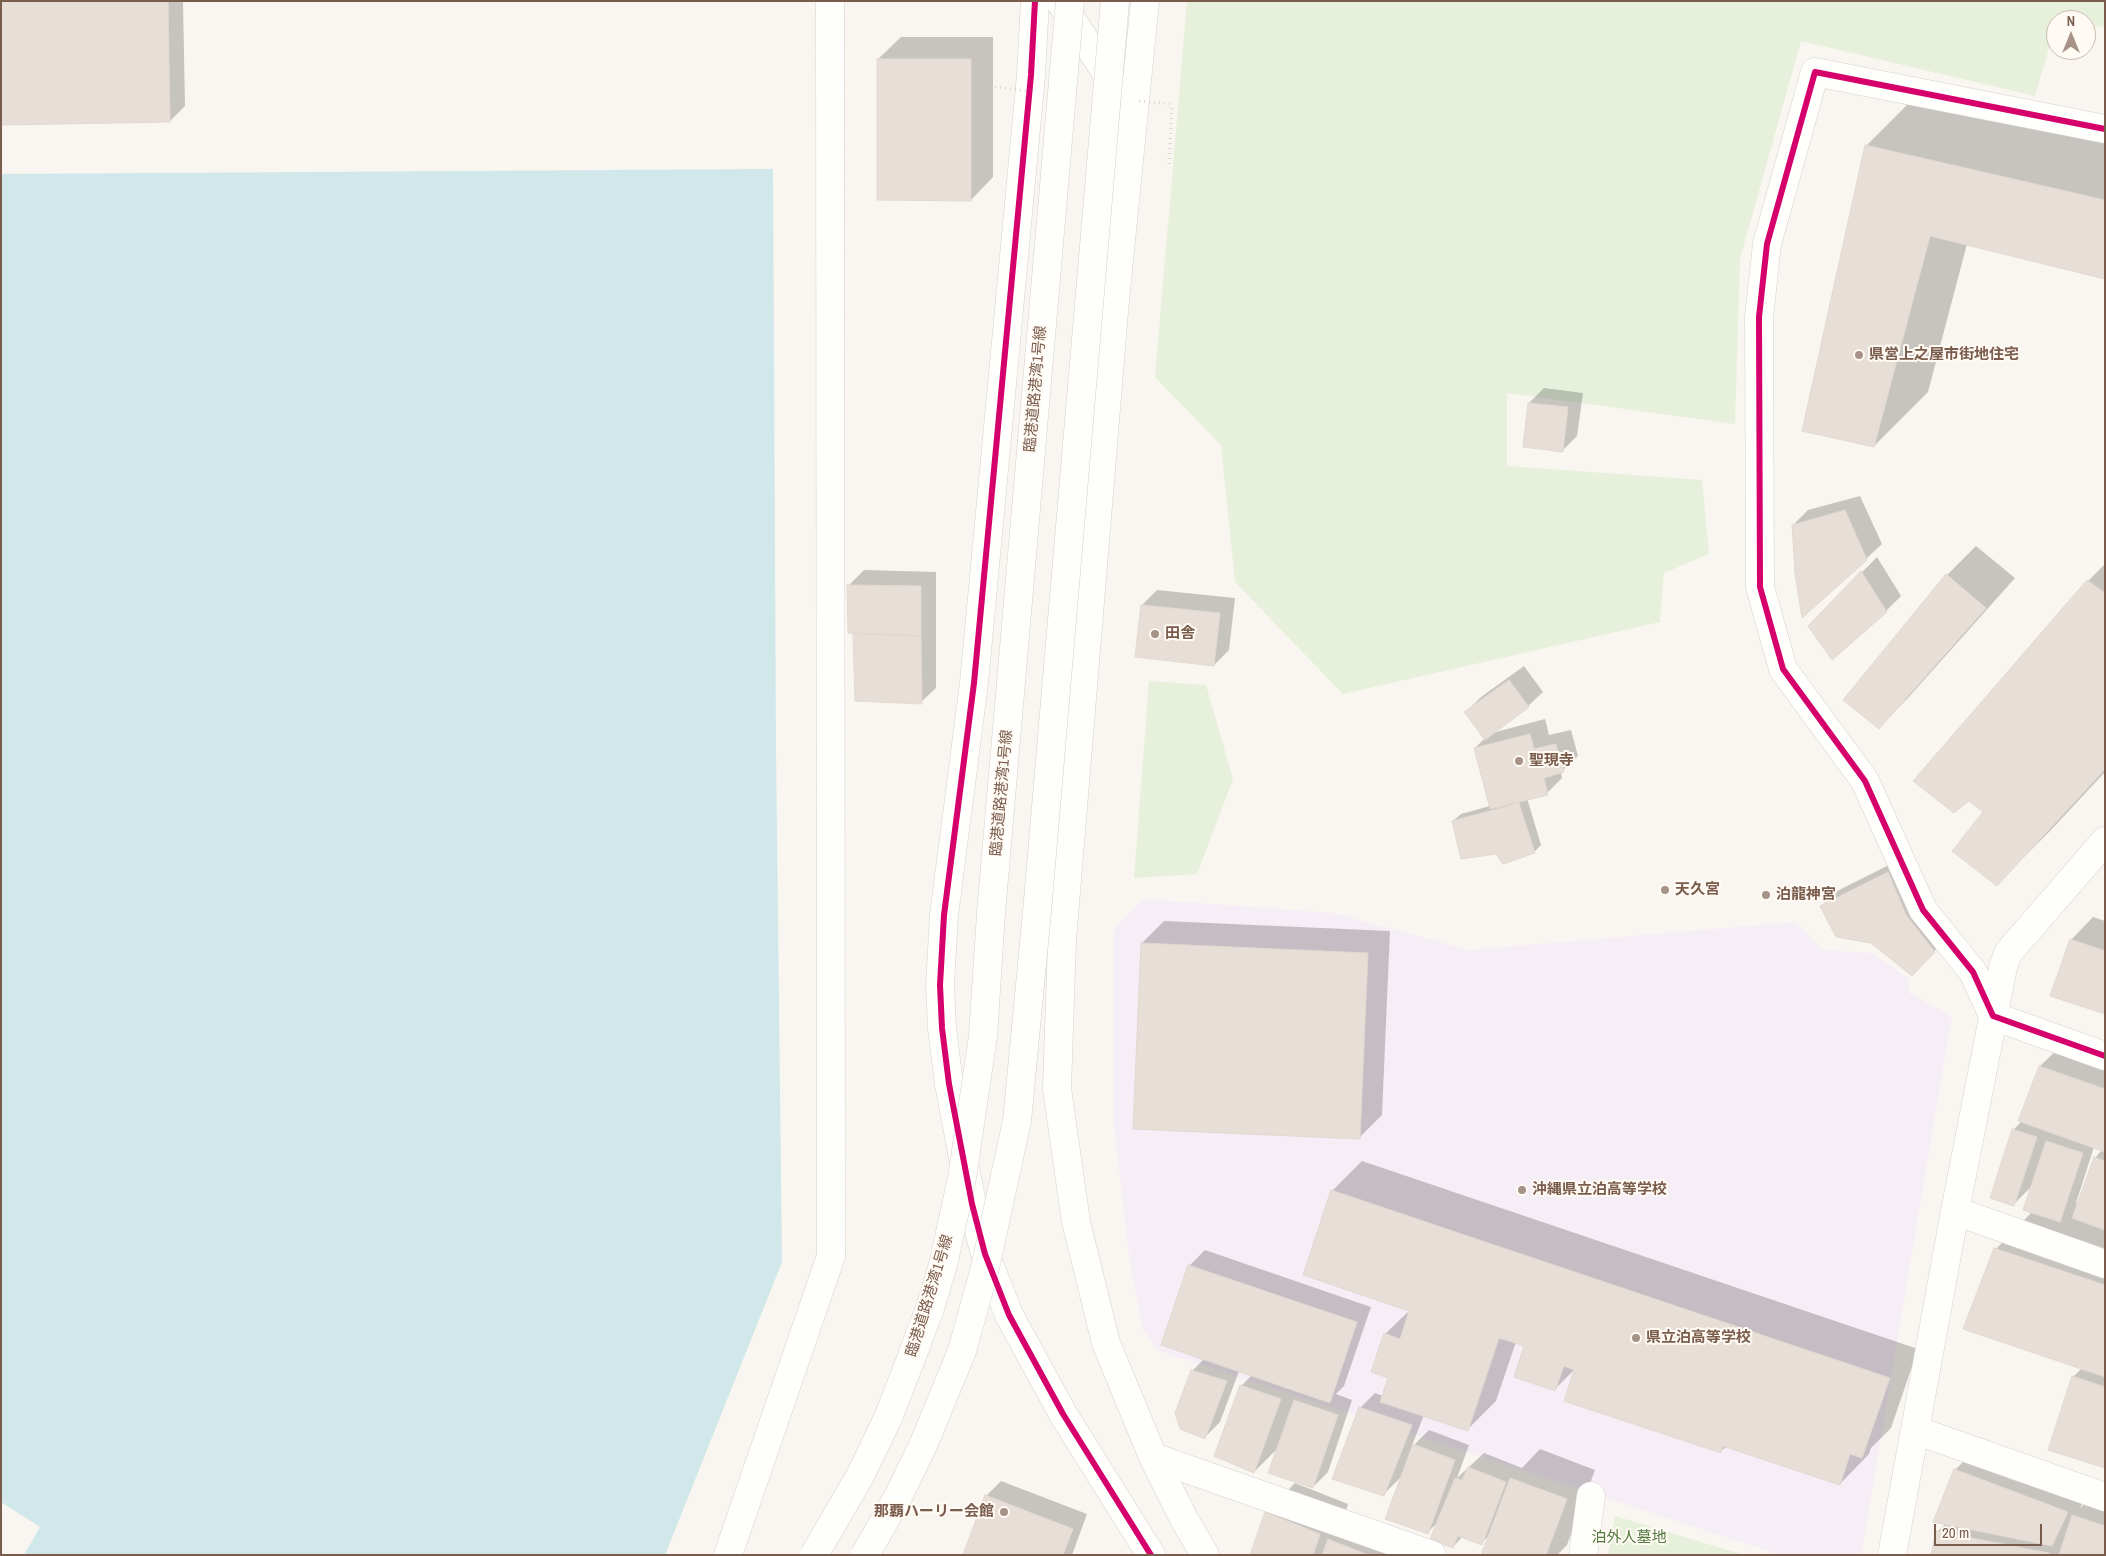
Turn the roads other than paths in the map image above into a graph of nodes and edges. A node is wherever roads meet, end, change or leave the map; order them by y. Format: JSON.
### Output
{"nodes":[{"id":1,"x":830,"y":1,"type":"edge"},
{"id":2,"x":1021,"y":1,"type":"edge"},
{"id":3,"x":1035,"y":1,"type":"edge"},
{"id":4,"x":1060,"y":1,"type":"edge"},
{"id":5,"x":1070,"y":1,"type":"edge"},
{"id":6,"x":1115,"y":1,"type":"edge"},
{"id":7,"x":1145,"y":1,"type":"edge"},
{"id":8,"x":1031,"y":75,"type":"junction"},
{"id":9,"x":1135,"y":117,"type":"junction"},
{"id":10,"x":2105,"y":129,"type":"edge"},
{"id":11,"x":2099,"y":857,"type":"edge"},
{"id":12,"x":1993,"y":1016,"type":"junction"},
{"id":13,"x":2105,"y":1056,"type":"edge"},
{"id":14,"x":1955,"y":1211,"type":"junction"},
{"id":15,"x":2105,"y":1264,"type":"edge"},
{"id":16,"x":1915,"y":1430,"type":"junction"},
{"id":17,"x":1153,"y":1457,"type":"junction"},
{"id":18,"x":1592,"y":1496,"type":"dead end"},
{"id":19,"x":2105,"y":1497,"type":"edge"},
{"id":20,"x":728,"y":1555,"type":"edge"},
{"id":21,"x":814,"y":1555,"type":"edge"},
{"id":22,"x":865,"y":1555,"type":"edge"},
{"id":23,"x":1151,"y":1555,"type":"edge"},
{"id":24,"x":1205,"y":1555,"type":"edge"},
{"id":25,"x":1432,"y":1555,"type":"edge"},
{"id":26,"x":1583,"y":1555,"type":"edge"},
{"id":27,"x":1892,"y":1555,"type":"edge"}],
"edges":[{"from":1,"to":20,"type":"street"},
{"from":2,"to":8,"type":"street"},
{"from":3,"to":8,"type":"street"},
{"from":4,"to":9,"type":"street"},
{"from":5,"to":21,"type":"street","name":"臨港道路港湾1号線","bridge":true},
{"from":6,"to":22,"type":"street","bridge":true},
{"from":7,"to":9,"type":"street"},
{"from":8,"to":23,"type":"street"},
{"from":9,"to":17,"type":"street"},
{"from":10,"to":12,"type":"street"},
{"from":11,"to":12,"type":"street"},
{"from":12,"to":13,"type":"street"},
{"from":12,"to":14,"type":"street"},
{"from":14,"to":15,"type":"street"},
{"from":14,"to":16,"type":"street"},
{"from":16,"to":19,"type":"street"},
{"from":16,"to":27,"type":"street"},
{"from":17,"to":24,"type":"street"},
{"from":17,"to":25,"type":"street"},
{"from":18,"to":26,"type":"street"}]}
